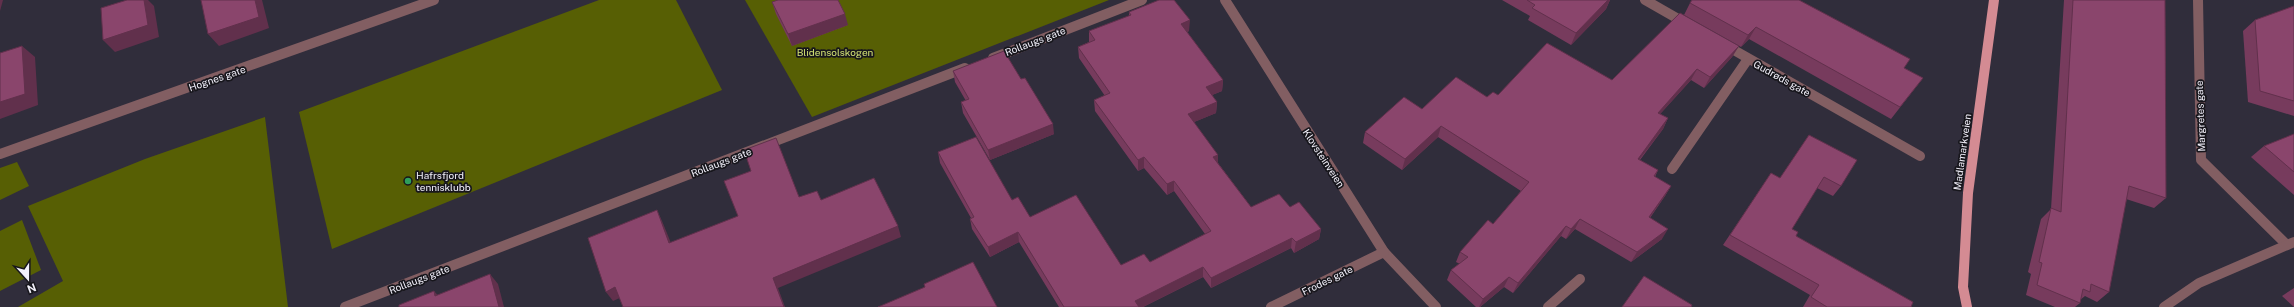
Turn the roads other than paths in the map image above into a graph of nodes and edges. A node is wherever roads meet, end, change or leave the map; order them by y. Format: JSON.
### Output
{"nodes":[{"id":1,"x":434,"y":0,"type":"edge"},
{"id":2,"x":1142,"y":0,"type":"edge"},
{"id":3,"x":1225,"y":0,"type":"edge"},
{"id":4,"x":1645,"y":0,"type":"edge"},
{"id":5,"x":1994,"y":0,"type":"edge"},
{"id":6,"x":2198,"y":0,"type":"edge"},
{"id":7,"x":1693,"y":27,"type":"edge"},
{"id":8,"x":1714,"y":39,"type":"edge"},
{"id":9,"x":1748,"y":58,"type":"junction"},
{"id":10,"x":0,"y":154,"type":"edge"},
{"id":11,"x":1920,"y":156,"type":"dead end"},
{"id":12,"x":1672,"y":169,"type":"dead end"},
{"id":13,"x":2291,"y":244,"type":"edge"},
{"id":14,"x":1384,"y":252,"type":"junction"},
{"id":15,"x":1580,"y":280,"type":"dead end"},
{"id":16,"x":345,"y":307,"type":"edge"},
{"id":17,"x":1270,"y":307,"type":"edge"},
{"id":18,"x":1436,"y":307,"type":"edge"},
{"id":19,"x":1548,"y":307,"type":"edge"},
{"id":20,"x":1967,"y":307,"type":"edge"},
{"id":21,"x":2164,"y":307,"type":"edge"}],
"edges":[{"from":1,"to":10,"type":"street","name":"Hognes gate"},
{"from":2,"to":16,"type":"street","name":"Rollaugs gate"},
{"from":3,"to":14,"type":"street","name":"Klovsteinveien"},
{"from":4,"to":7,"type":"street"},
{"from":5,"to":20,"type":"main road","name":"Madlamarkveien"},
{"from":6,"to":13,"type":"street","name":"Margretes gate"},
{"from":8,"to":9,"type":"street","name":"Gudrøds gate"},
{"from":9,"to":11,"type":"street","name":"Gudrøds gate"},
{"from":9,"to":12,"type":"street"},
{"from":13,"to":21,"type":"street","name":"Margretes gate"},
{"from":14,"to":17,"type":"street","name":"Frodes gate"},
{"from":14,"to":18,"type":"street","name":"Klovsteinveien"},
{"from":15,"to":19,"type":"street"}]}
